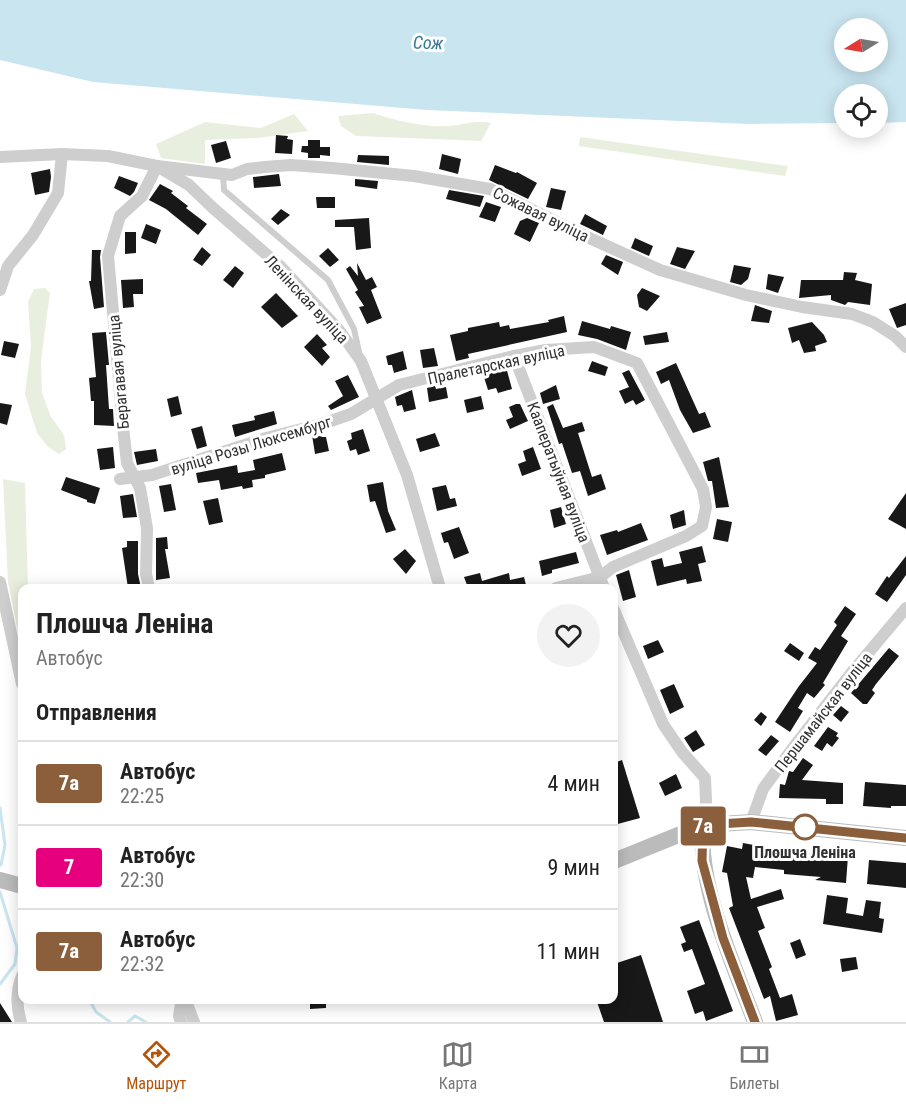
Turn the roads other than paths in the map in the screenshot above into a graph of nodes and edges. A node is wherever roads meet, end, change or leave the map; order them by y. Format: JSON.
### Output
{"nodes":[{"id":1,"x":62,"y":154,"type":"junction"},
{"id":2,"x":0,"y":157,"type":"edge"},
{"id":3,"x":157,"y":166,"type":"junction"},
{"id":4,"x":224,"y":174,"type":"junction"},
{"id":5,"x":0,"y":290,"type":"edge"},
{"id":6,"x":906,"y":347,"type":"edge"},
{"id":7,"x":514,"y":356,"type":"junction"},
{"id":8,"x":361,"y":361,"type":"junction"},
{"id":9,"x":377,"y":399,"type":"junction"},
{"id":10,"x":135,"y":478,"type":"junction"},
{"id":11,"x":120,"y":479,"type":"dead end"},
{"id":12,"x":0,"y":582,"type":"edge"},
{"id":13,"x":602,"y":582,"type":"edge"},
{"id":14,"x":148,"y":584,"type":"edge"},
{"id":15,"x":439,"y":584,"type":"edge"},
{"id":16,"x":587,"y":584,"type":"edge"},
{"id":17,"x":906,"y":608,"type":"edge"},
{"id":18,"x":618,"y":619,"type":"edge"},
{"id":19,"x":18,"y":665,"type":"edge"},
{"id":20,"x":751,"y":822,"type":"junction"},
{"id":21,"x":703,"y":825,"type":"junction"},
{"id":22,"x":906,"y":838,"type":"edge"},
{"id":23,"x":618,"y":859,"type":"edge"},
{"id":24,"x":0,"y":880,"type":"edge"},
{"id":25,"x":18,"y":885,"type":"edge"},
{"id":26,"x":18,"y":986,"type":"edge"},
{"id":27,"x":183,"y":1004,"type":"edge"},
{"id":28,"x":186,"y":1004,"type":"edge"},
{"id":29,"x":21,"y":1022,"type":"edge"},
{"id":30,"x":180,"y":1022,"type":"edge"},
{"id":31,"x":194,"y":1022,"type":"edge"},
{"id":32,"x":755,"y":1022,"type":"edge"}],
"edges":[{"from":1,"to":2,"type":"street","name":"Ленінская вуліца"},
{"from":1,"to":3,"type":"street","name":"Ленінская вуліца"},
{"from":1,"to":5,"type":"street"},
{"from":3,"to":4,"type":"street","name":"Сожавая вуліца"},
{"from":3,"to":8,"type":"street","name":"Ленінская вуліца"},
{"from":3,"to":10,"type":"street","name":"Берагавая вуліца"},
{"from":4,"to":6,"type":"street","name":"Сожавая вуліца"},
{"from":4,"to":8,"type":"lane"},
{"from":7,"to":9,"type":"street","name":"Пралетарская вуліца"},
{"from":7,"to":13,"type":"street","name":"Кааператыўная вуліца"},
{"from":7,"to":13,"type":"street","name":"Пралетарская вуліца"},
{"from":8,"to":9,"type":"street","name":"Ленінская вуліца"},
{"from":9,"to":10,"type":"street","name":"вуліца Розы Люксембург"},
{"from":9,"to":15,"type":"street","name":"Ленінская вуліца"},
{"from":10,"to":11,"type":"street","name":"вуліца Розы Люксембург"},
{"from":10,"to":14,"type":"street","name":"Берагавая вуліца"},
{"from":12,"to":19,"type":"street"},
{"from":13,"to":16,"type":"street","name":"Пралетарская вуліца"},
{"from":17,"to":20,"type":"street","name":"Першамайская вуліца"},
{"from":18,"to":21,"type":"street"},
{"from":20,"to":21,"type":"main road"},
{"from":20,"to":22,"type":"main road"},
{"from":21,"to":23,"type":"main road"},
{"from":21,"to":32,"type":"main road"},
{"from":24,"to":25,"type":"main road"},
{"from":26,"to":29,"type":"street"},
{"from":27,"to":30,"type":"street"},
{"from":28,"to":31,"type":"street"}]}
